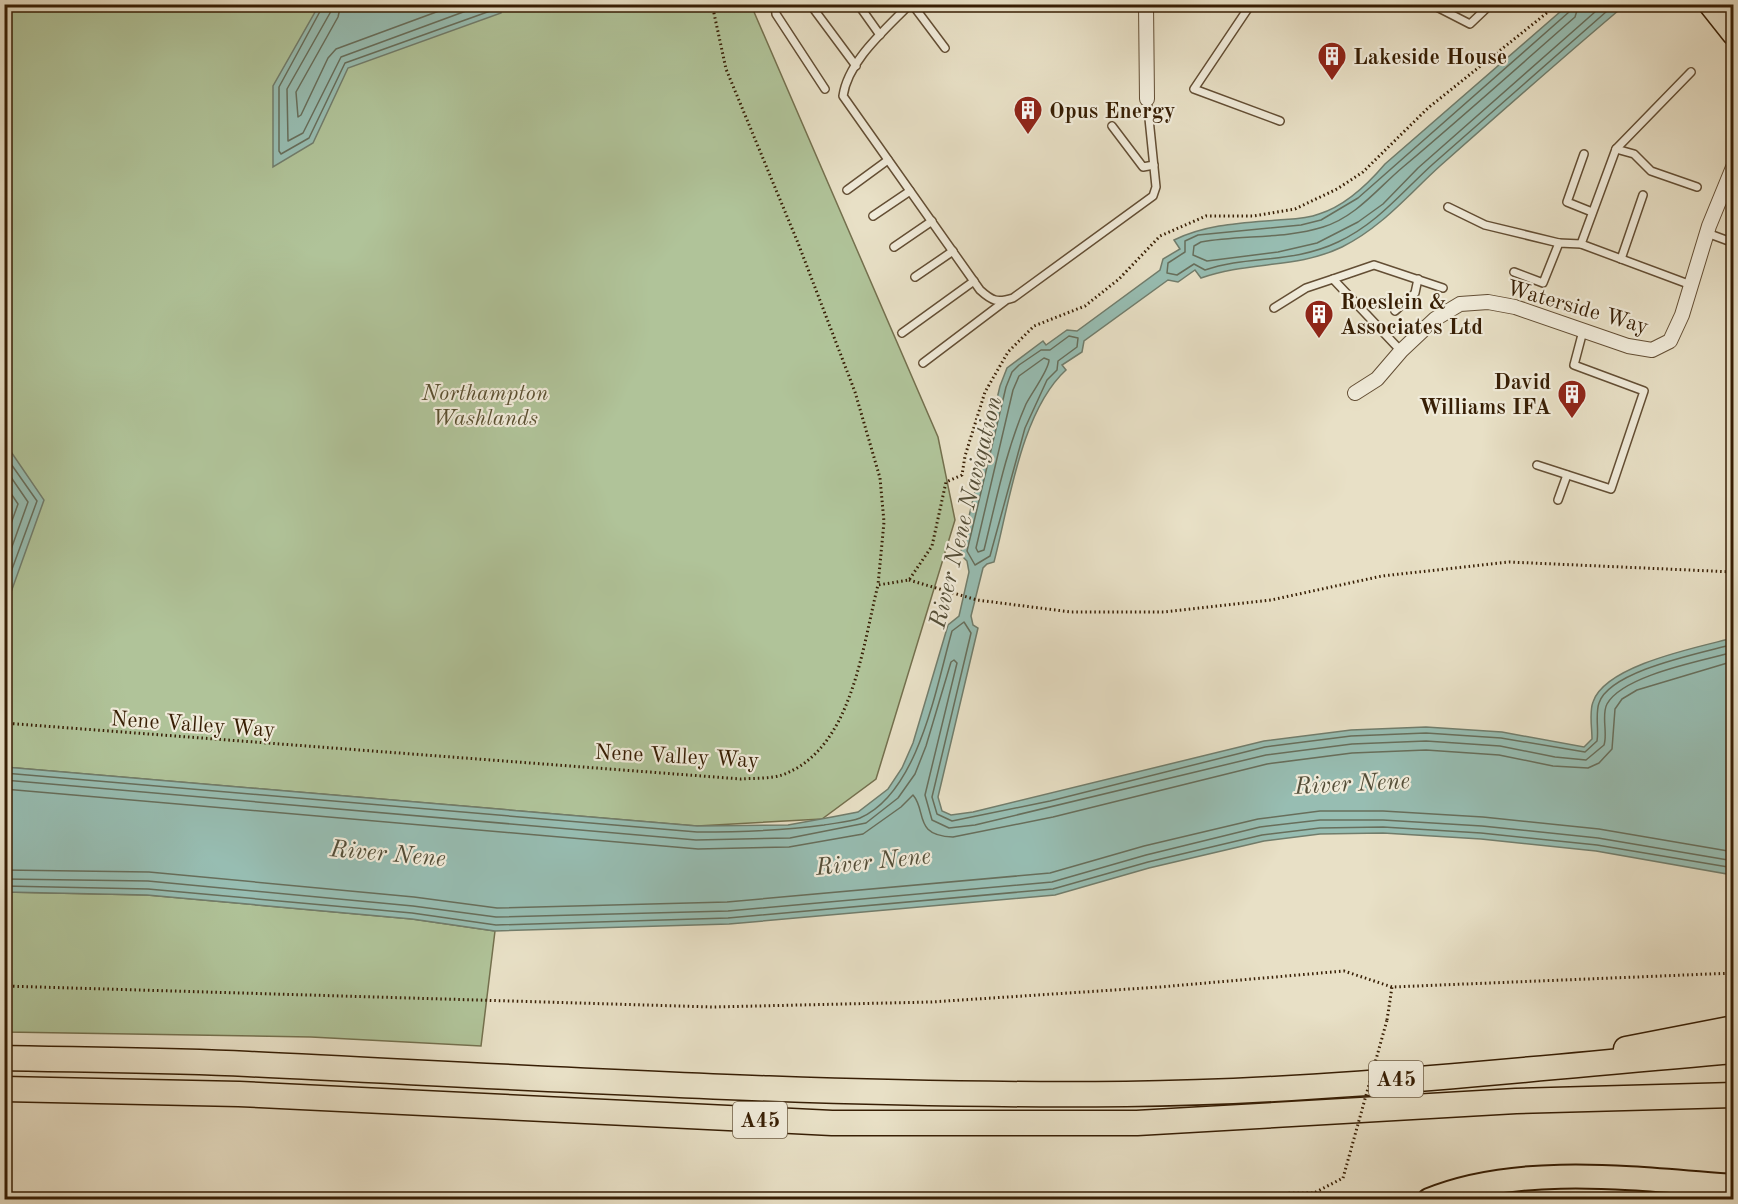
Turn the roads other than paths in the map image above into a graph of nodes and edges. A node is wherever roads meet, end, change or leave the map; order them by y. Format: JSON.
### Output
{"nodes":[{"id":1,"x":775,"y":4,"type":"edge"},
{"id":2,"x":810,"y":4,"type":"edge"},
{"id":3,"x":858,"y":4,"type":"edge"},
{"id":4,"x":1146,"y":4,"type":"edge"},
{"id":5,"x":1251,"y":4,"type":"edge"},
{"id":6,"x":1431,"y":4,"type":"edge"},
{"id":7,"x":1491,"y":4,"type":"edge"},
{"id":8,"x":1711,"y":4,"type":"edge"},
{"id":9,"x":1726,"y":4,"type":"edge"},
{"id":10,"x":909,"y":5,"type":"edge"},
{"id":11,"x":1734,"y":7,"type":"edge"},
{"id":12,"x":1734,"y":33,"type":"edge"},
{"id":13,"x":880,"y":35,"type":"junction"},
{"id":14,"x":945,"y":48,"type":"dead end"},
{"id":15,"x":856,"y":66,"type":"junction"},
{"id":16,"x":1691,"y":72,"type":"dead end"},
{"id":17,"x":825,"y":89,"type":"dead end"},
{"id":18,"x":1147,"y":99,"type":"joint"},
{"id":19,"x":1280,"y":121,"type":"dead end"},
{"id":20,"x":1112,"y":126,"type":"dead end"},
{"id":21,"x":1616,"y":149,"type":"junction"},
{"id":22,"x":1584,"y":154,"type":"dead end"},
{"id":23,"x":888,"y":160,"type":"junction"},
{"id":24,"x":1154,"y":165,"type":"junction"},
{"id":25,"x":1734,"y":165,"type":"edge"},
{"id":26,"x":1697,"y":187,"type":"dead end"},
{"id":27,"x":847,"y":190,"type":"dead end"},
{"id":28,"x":910,"y":191,"type":"junction"},
{"id":29,"x":1642,"y":195,"type":"dead end"},
{"id":30,"x":1448,"y":207,"type":"dead end"},
{"id":31,"x":1592,"y":212,"type":"junction"},
{"id":32,"x":873,"y":216,"type":"dead end"},
{"id":33,"x":932,"y":221,"type":"junction"},
{"id":34,"x":1707,"y":233,"type":"junction"},
{"id":35,"x":1559,"y":243,"type":"junction"},
{"id":36,"x":1734,"y":243,"type":"edge"},
{"id":37,"x":1581,"y":244,"type":"junction"},
{"id":38,"x":894,"y":247,"type":"dead end"},
{"id":39,"x":953,"y":251,"type":"junction"},
{"id":40,"x":1621,"y":259,"type":"junction"},
{"id":41,"x":1514,"y":272,"type":"dead end"},
{"id":42,"x":915,"y":277,"type":"dead end"},
{"id":43,"x":1333,"y":279,"type":"junction"},
{"id":44,"x":1418,"y":279,"type":"junction"},
{"id":45,"x":974,"y":281,"type":"junction"},
{"id":46,"x":1691,"y":285,"type":"junction"},
{"id":47,"x":1443,"y":288,"type":"dead end"},
{"id":48,"x":1006,"y":300,"type":"junction"},
{"id":49,"x":1274,"y":308,"type":"dead end"},
{"id":50,"x":1395,"y":311,"type":"dead end"},
{"id":51,"x":1583,"y":331,"type":"junction"},
{"id":52,"x":902,"y":333,"type":"dead end"},
{"id":53,"x":1401,"y":351,"type":"junction"},
{"id":54,"x":923,"y":363,"type":"dead end"},
{"id":55,"x":1355,"y":393,"type":"dead end"},
{"id":56,"x":1537,"y":465,"type":"dead end"},
{"id":57,"x":1566,"y":475,"type":"junction"},
{"id":58,"x":1558,"y":500,"type":"dead end"},
{"id":59,"x":1734,"y":1028,"type":"edge"},
{"id":60,"x":1734,"y":1052,"type":"edge"},
{"id":61,"x":4,"y":1058,"type":"edge"},
{"id":62,"x":1557,"y":1067,"type":"junction"},
{"id":63,"x":1734,"y":1081,"type":"edge"},
{"id":64,"x":4,"y":1089,"type":"edge"},
{"id":65,"x":1734,"y":1095,"type":"edge"},
{"id":66,"x":1516,"y":1101,"type":"junction"},
{"id":67,"x":1734,"y":1186,"type":"edge"},
{"id":68,"x":1429,"y":1200,"type":"edge"}],
"edges":[{"from":1,"to":17,"type":"lane"},
{"from":2,"to":15,"type":"lane"},
{"from":3,"to":13,"type":"lane"},
{"from":4,"to":18,"type":"street"},
{"from":5,"to":19,"type":"lane"},
{"from":6,"to":7,"type":"lane"},
{"from":8,"to":12,"type":"highway"},
{"from":9,"to":11,"type":"highway"},
{"from":10,"to":13,"type":"lane"},
{"from":10,"to":14,"type":"lane"},
{"from":13,"to":15,"type":"lane"},
{"from":15,"to":23,"type":"lane"},
{"from":16,"to":21,"type":"lane"},
{"from":18,"to":24,"type":"lane"},
{"from":20,"to":24,"type":"lane"},
{"from":21,"to":26,"type":"lane"},
{"from":21,"to":31,"type":"lane"},
{"from":22,"to":31,"type":"lane"},
{"from":23,"to":27,"type":"lane"},
{"from":23,"to":28,"type":"lane"},
{"from":24,"to":48,"type":"lane"},
{"from":25,"to":34,"type":"street","name":"Waterside Way"},
{"from":28,"to":32,"type":"lane"},
{"from":28,"to":33,"type":"lane"},
{"from":29,"to":40,"type":"lane"},
{"from":30,"to":35,"type":"lane"},
{"from":31,"to":37,"type":"lane"},
{"from":33,"to":38,"type":"lane"},
{"from":33,"to":39,"type":"lane"},
{"from":34,"to":36,"type":"lane"},
{"from":34,"to":46,"type":"street","name":"Waterside Way"},
{"from":35,"to":37,"type":"lane"},
{"from":35,"to":41,"type":"lane"},
{"from":37,"to":40,"type":"lane"},
{"from":39,"to":42,"type":"lane"},
{"from":39,"to":45,"type":"lane"},
{"from":40,"to":46,"type":"lane"},
{"from":43,"to":44,"type":"lane"},
{"from":43,"to":49,"type":"lane"},
{"from":43,"to":53,"type":"lane"},
{"from":44,"to":47,"type":"lane"},
{"from":44,"to":50,"type":"lane"},
{"from":45,"to":48,"type":"lane"},
{"from":45,"to":52,"type":"lane"},
{"from":46,"to":51,"type":"street","name":"Waterside Way"},
{"from":48,"to":54,"type":"lane"},
{"from":51,"to":53,"type":"street","name":"Waterside Way"},
{"from":51,"to":57,"type":"lane"},
{"from":53,"to":55,"type":"street","name":"Waterside Way"},
{"from":56,"to":57,"type":"lane"},
{"from":57,"to":58,"type":"lane"},
{"from":59,"to":62,"type":"highway"},
{"from":60,"to":62,"type":"highway","number":"A45"},
{"from":61,"to":62,"type":"highway","number":"A45"},
{"from":63,"to":66,"type":"highway","number":"A45"},
{"from":64,"to":66,"type":"highway","number":"A45"},
{"from":65,"to":66,"type":"highway"},
{"from":67,"to":68,"type":"main road"}]}
